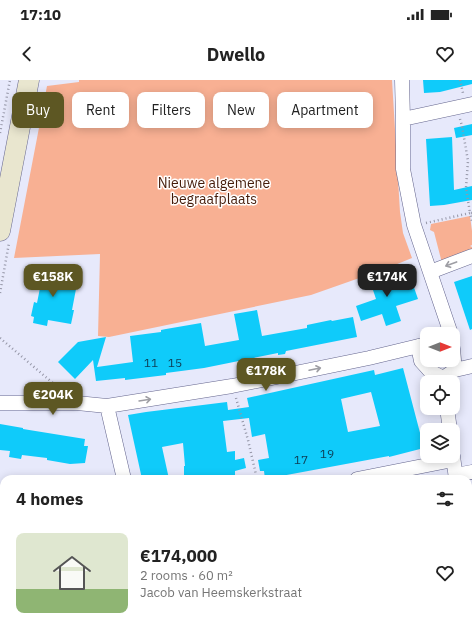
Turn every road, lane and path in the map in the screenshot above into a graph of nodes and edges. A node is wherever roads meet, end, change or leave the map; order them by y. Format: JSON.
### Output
{"nodes":[{"id":1,"x":10,"y":80,"type":"edge"},
{"id":2,"x":29,"y":80,"type":"edge"},
{"id":3,"x":402,"y":80,"type":"edge"},
{"id":4,"x":472,"y":104,"type":"edge"},
{"id":5,"x":457,"y":108,"type":"junction"},
{"id":6,"x":403,"y":119,"type":"junction"},
{"id":7,"x":0,"y":132,"type":"edge"},
{"id":8,"x":6,"y":166,"type":"edge"},
{"id":9,"x":471,"y":213,"type":"edge"},
{"id":10,"x":472,"y":221,"type":"edge"},
{"id":11,"x":414,"y":226,"type":"junction"},
{"id":12,"x":0,"y":231,"type":"edge"},
{"id":13,"x":472,"y":256,"type":"edge"},
{"id":14,"x":430,"y":272,"type":"junction"},
{"id":15,"x":449,"y":327,"type":"edge"},
{"id":16,"x":0,"y":338,"type":"edge"},
{"id":17,"x":420,"y":345,"type":"edge"},
{"id":18,"x":472,"y":366,"type":"edge"},
{"id":19,"x":426,"y":367,"type":"edge"},
{"id":20,"x":441,"y":375,"type":"edge"},
{"id":21,"x":452,"y":375,"type":"edge"},
{"id":22,"x":232,"y":386,"type":"junction"},
{"id":23,"x":0,"y":403,"type":"edge"},
{"id":24,"x":77,"y":403,"type":"junction"},
{"id":25,"x":107,"y":406,"type":"junction"},
{"id":26,"x":430,"y":463,"type":"edge"},
{"id":27,"x":454,"y":463,"type":"edge"},
{"id":28,"x":472,"y":472,"type":"edge"},
{"id":29,"x":123,"y":475,"type":"edge"},
{"id":30,"x":256,"y":475,"type":"edge"},
{"id":31,"x":375,"y":475,"type":"edge"},
{"id":32,"x":456,"y":475,"type":"edge"},
{"id":33,"x":462,"y":475,"type":"edge"}],
"edges":[{"from":1,"to":7,"type":"path"},
{"from":2,"to":8,"type":"street"},
{"from":3,"to":6,"type":"street"},
{"from":4,"to":5,"type":"street"},
{"from":5,"to":6,"type":"street"},
{"from":5,"to":9,"type":"path"},
{"from":6,"to":11,"type":"street"},
{"from":8,"to":12,"type":"street"},
{"from":9,"to":10,"type":"path"},
{"from":9,"to":11,"type":"path"},
{"from":11,"to":14,"type":"street"},
{"from":13,"to":14,"type":"street","one_way":true},
{"from":14,"to":15,"type":"street"},
{"from":16,"to":24,"type":"path"},
{"from":22,"to":17,"type":"street","one_way":true},
{"from":18,"to":21,"type":"street"},
{"from":19,"to":20,"type":"street"},
{"from":25,"to":22,"type":"street","one_way":true},
{"from":22,"to":30,"type":"path"},
{"from":23,"to":24,"type":"street"},
{"from":24,"to":25,"type":"street"},
{"from":25,"to":29,"type":"street"},
{"from":26,"to":31,"type":"street"},
{"from":27,"to":32,"type":"street"},
{"from":28,"to":33,"type":"street"}]}
